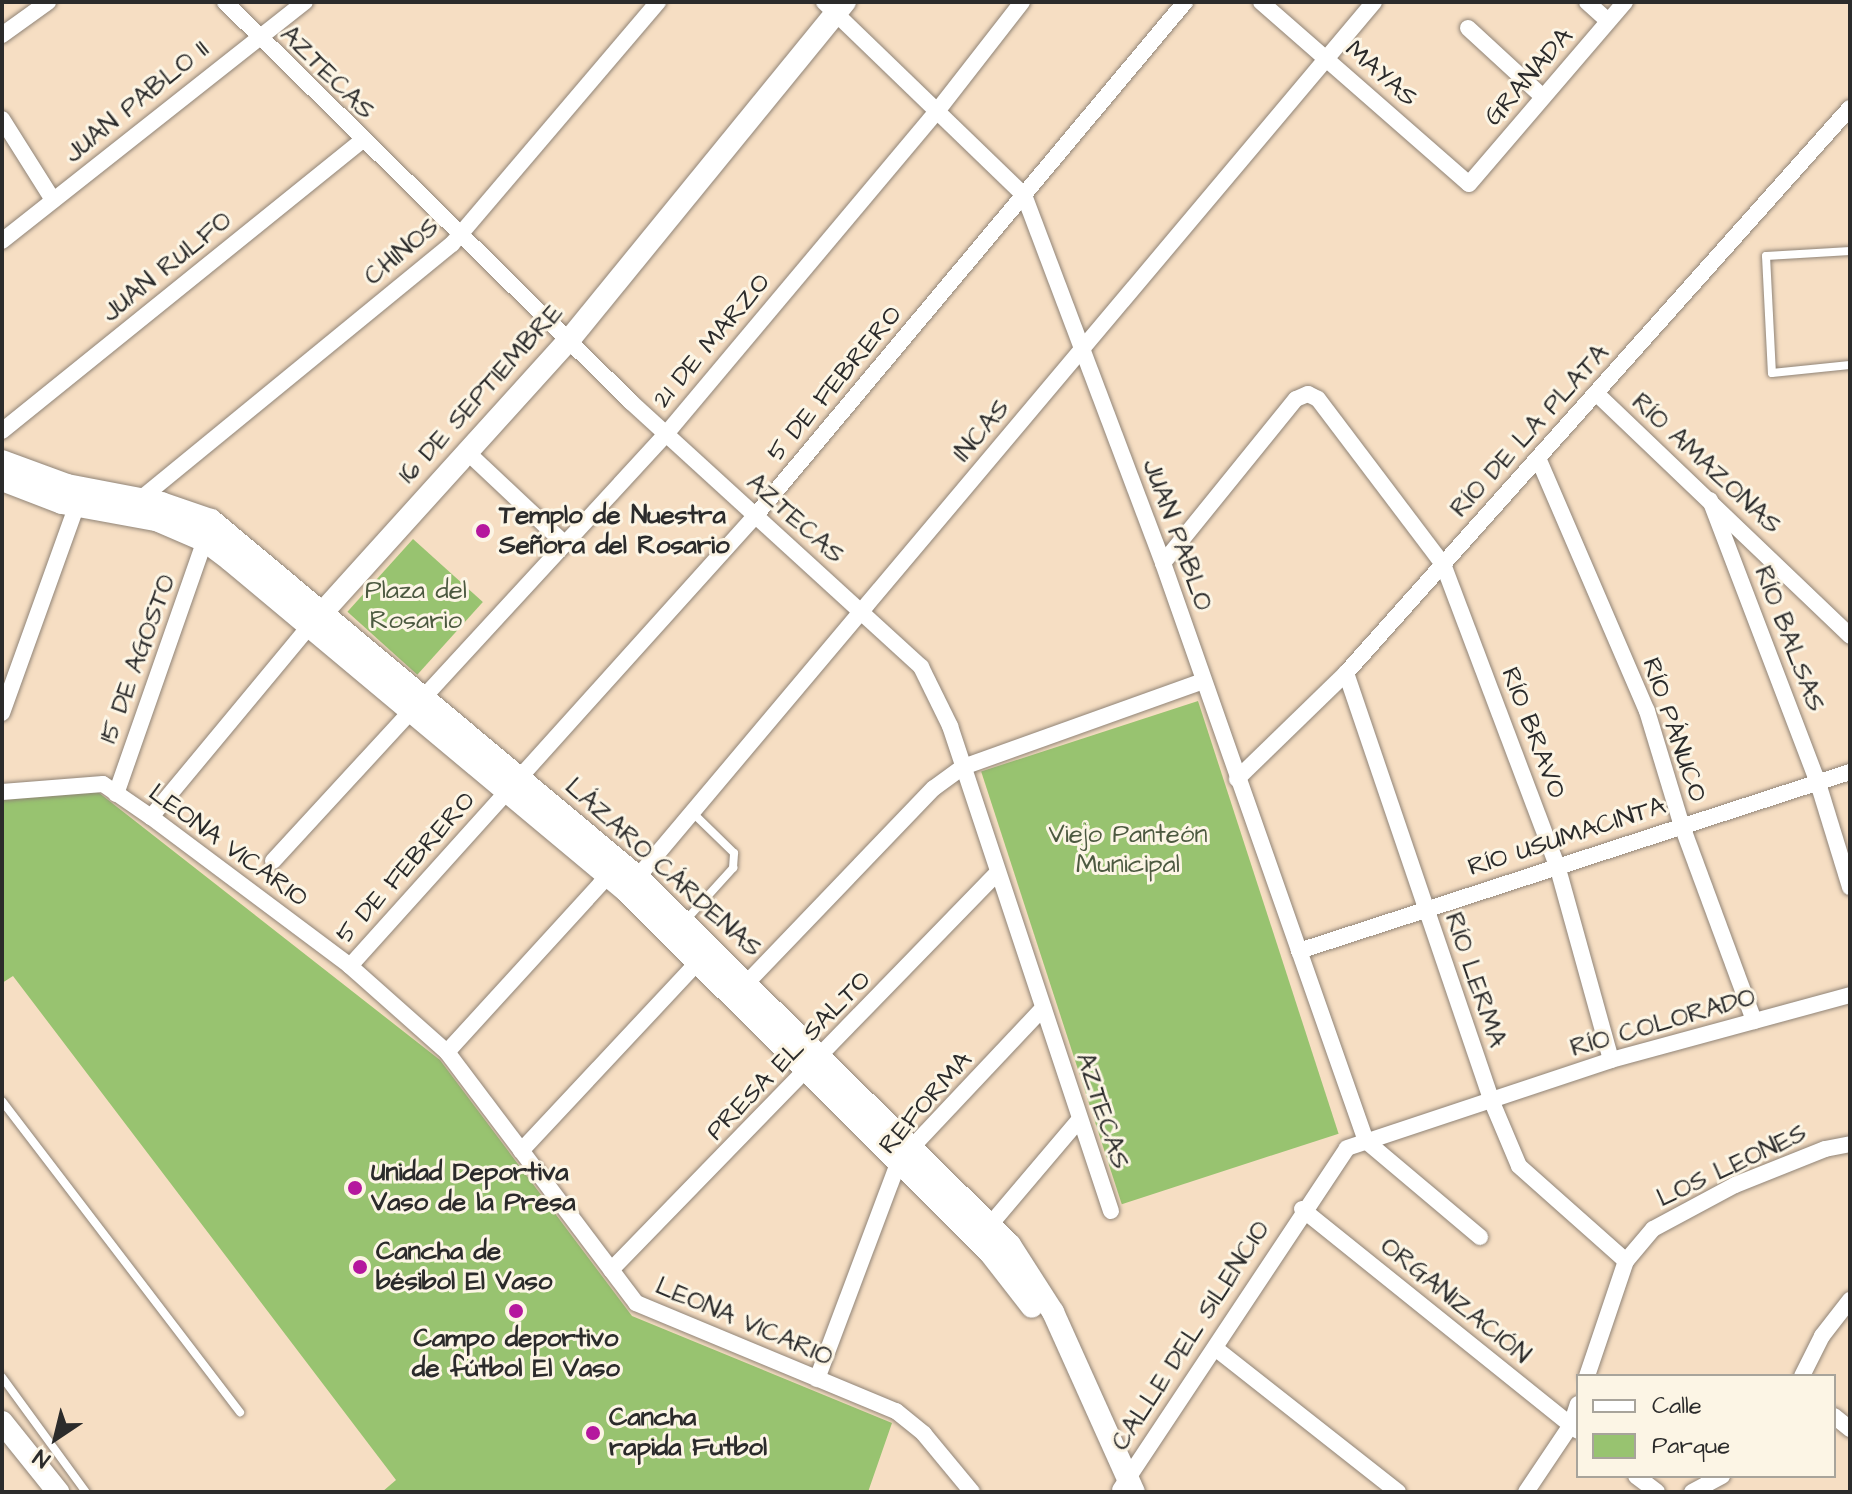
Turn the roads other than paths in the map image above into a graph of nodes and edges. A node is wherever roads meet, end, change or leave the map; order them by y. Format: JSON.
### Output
{"nodes":[{"id":1,"x":48,"y":2,"type":"edge"},
{"id":2,"x":225,"y":2,"type":"edge"},
{"id":3,"x":305,"y":2,"type":"edge"},
{"id":4,"x":658,"y":2,"type":"edge"},
{"id":5,"x":1022,"y":2,"type":"edge"},
{"id":6,"x":1185,"y":2,"type":"edge"},
{"id":7,"x":1261,"y":2,"type":"edge"},
{"id":8,"x":1374,"y":2,"type":"edge"},
{"id":9,"x":1587,"y":2,"type":"edge"},
{"id":10,"x":1625,"y":2,"type":"edge"},
{"id":11,"x":830,"y":5,"type":"edge"},
{"id":12,"x":1608,"y":21,"type":"junction"},
{"id":13,"x":1468,"y":28,"type":"dead end"},
{"id":14,"x":2,"y":35,"type":"edge"},
{"id":15,"x":257,"y":37,"type":"junction"},
{"id":16,"x":1327,"y":58,"type":"junction"},
{"id":17,"x":1543,"y":97,"type":"junction"},
{"id":18,"x":1850,"y":108,"type":"edge"},
{"id":19,"x":938,"y":110,"type":"junction"},
{"id":20,"x":2,"y":119,"type":"edge"},
{"id":21,"x":362,"y":141,"type":"junction"},
{"id":22,"x":1469,"y":184,"type":"joint"},
{"id":23,"x":1024,"y":195,"type":"junction"},
{"id":24,"x":53,"y":200,"type":"junction"},
{"id":25,"x":458,"y":237,"type":"junction"},
{"id":26,"x":2,"y":241,"type":"edge"},
{"id":27,"x":1850,"y":251,"type":"edge"},
{"id":28,"x":570,"y":339,"type":"junction"},
{"id":29,"x":1083,"y":348,"type":"junction"},
{"id":30,"x":1850,"y":365,"type":"edge"},
{"id":31,"x":1597,"y":394,"type":"junction"},
{"id":32,"x":2,"y":431,"type":"edge"},
{"id":33,"x":666,"y":434,"type":"junction"},
{"id":34,"x":466,"y":451,"type":"junction"},
{"id":35,"x":1538,"y":458,"type":"junction"},
{"id":36,"x":2,"y":461,"type":"edge"},
{"id":37,"x":2,"y":480,"type":"edge"},
{"id":38,"x":80,"y":497,"type":"junction"},
{"id":39,"x":1710,"y":500,"type":"junction"},
{"id":40,"x":131,"y":506,"type":"junction"},
{"id":41,"x":755,"y":516,"type":"junction"},
{"id":42,"x":208,"y":531,"type":"junction"},
{"id":43,"x":565,"y":544,"type":"junction"},
{"id":44,"x":1163,"y":563,"type":"junction"},
{"id":45,"x":1443,"y":564,"type":"junction"},
{"id":46,"x":861,"y":612,"type":"junction"},
{"id":47,"x":316,"y":620,"type":"junction"},
{"id":48,"x":1850,"y":636,"type":"edge"},
{"id":49,"x":1346,"y":673,"type":"junction"},
{"id":50,"x":1203,"y":681,"type":"junction"},
{"id":51,"x":418,"y":706,"type":"junction"},
{"id":52,"x":2,"y":713,"type":"edge"},
{"id":53,"x":963,"y":767,"type":"junction"},
{"id":54,"x":1850,"y":772,"type":"edge"},
{"id":55,"x":1237,"y":779,"type":"junction"},
{"id":56,"x":1818,"y":783,"type":"junction"},
{"id":57,"x":515,"y":786,"type":"junction"},
{"id":58,"x":2,"y":792,"type":"edge"},
{"id":59,"x":116,"y":794,"type":"junction"},
{"id":60,"x":692,"y":812,"type":"junction"},
{"id":61,"x":151,"y":817,"type":"junction"},
{"id":62,"x":1682,"y":826,"type":"junction"},
{"id":63,"x":273,"y":861,"type":"dead end"},
{"id":64,"x":1557,"y":865,"type":"junction"},
{"id":65,"x":998,"y":872,"type":"junction"},
{"id":66,"x":623,"y":876,"type":"junction"},
{"id":67,"x":1850,"y":887,"type":"edge"},
{"id":68,"x":1424,"y":908,"type":"junction"},
{"id":69,"x":685,"y":922,"type":"junction"},
{"id":70,"x":1299,"y":951,"type":"junction"},
{"id":71,"x":699,"y":961,"type":"junction"},
{"id":72,"x":350,"y":966,"type":"junction"},
{"id":73,"x":741,"y":988,"type":"junction"},
{"id":74,"x":1850,"y":995,"type":"edge"},
{"id":75,"x":1043,"y":1008,"type":"junction"},
{"id":76,"x":1754,"y":1021,"type":"junction"},
{"id":77,"x":447,"y":1052,"type":"junction"},
{"id":78,"x":1611,"y":1060,"type":"junction"},
{"id":79,"x":816,"y":1064,"type":"junction"},
{"id":80,"x":2,"y":1101,"type":"edge"},
{"id":81,"x":1492,"y":1102,"type":"junction"},
{"id":82,"x":1079,"y":1120,"type":"junction"},
{"id":83,"x":1366,"y":1141,"type":"junction"},
{"id":84,"x":1850,"y":1144,"type":"edge"},
{"id":85,"x":521,"y":1151,"type":"junction"},
{"id":86,"x":907,"y":1155,"type":"junction"},
{"id":87,"x":1302,"y":1209,"type":"junction"},
{"id":88,"x":1111,"y":1211,"type":"dead end"},
{"id":89,"x":984,"y":1232,"type":"junction"},
{"id":90,"x":1480,"y":1237,"type":"dead end"},
{"id":91,"x":1626,"y":1261,"type":"junction"},
{"id":92,"x":611,"y":1270,"type":"junction"},
{"id":93,"x":1850,"y":1300,"type":"edge"},
{"id":94,"x":1215,"y":1348,"type":"junction"},
{"id":95,"x":1588,"y":1374,"type":"edge"},
{"id":96,"x":1803,"y":1374,"type":"edge"},
{"id":97,"x":2,"y":1377,"type":"edge"},
{"id":98,"x":817,"y":1379,"type":"junction"},
{"id":99,"x":240,"y":1412,"type":"dead end"},
{"id":100,"x":2,"y":1422,"type":"edge"},
{"id":101,"x":1575,"y":1428,"type":"edge"},
{"id":102,"x":1639,"y":1478,"type":"edge"},
{"id":103,"x":1718,"y":1478,"type":"edge"},
{"id":104,"x":1126,"y":1487,"type":"edge"},
{"id":105,"x":58,"y":1492,"type":"edge"},
{"id":106,"x":86,"y":1492,"type":"edge"},
{"id":107,"x":972,"y":1492,"type":"edge"},
{"id":108,"x":1398,"y":1492,"type":"edge"},
{"id":109,"x":1526,"y":1492,"type":"edge"},
{"id":110,"x":1657,"y":1492,"type":"edge"},
{"id":111,"x":1692,"y":1492,"type":"edge"}],
"edges":[{"from":1,"to":14,"type":"street"},
{"from":2,"to":15,"type":"street","name":"AZTECAS"},
{"from":3,"to":15,"type":"street","name":"JUAN PABLO II"},
{"from":4,"to":25,"type":"street","name":"CHINOS"},
{"from":5,"to":19,"type":"street","name":"21 DE MARZO"},
{"from":6,"to":23,"type":"street","name":"5 DE FEBRERO"},
{"from":7,"to":16,"type":"street","name":"MAYAS"},
{"from":8,"to":16,"type":"street","name":"INCAS"},
{"from":9,"to":12,"type":"street"},
{"from":10,"to":12,"type":"street","name":"GRANADA"},
{"from":11,"to":19,"type":"street","name":"JUAN PABLO"},
{"from":11,"to":28,"type":"street","name":"16 DE SEPTIEMBRE"},
{"from":12,"to":17,"type":"street","name":"GRANADA"},
{"from":13,"to":17,"type":"street"},
{"from":15,"to":21,"type":"street","name":"AZTECAS"},
{"from":15,"to":24,"type":"street","name":"JUAN PABLO II"},
{"from":16,"to":22,"type":"street","name":"MAYAS"},
{"from":16,"to":29,"type":"street","name":"INCAS"},
{"from":17,"to":22,"type":"street","name":"GRANADA"},
{"from":18,"to":31,"type":"street","name":"RÍO DE LA PLATA"},
{"from":19,"to":23,"type":"street","name":"JUAN PABLO"},
{"from":19,"to":33,"type":"street","name":"21 DE MARZO"},
{"from":20,"to":24,"type":"street"},
{"from":21,"to":25,"type":"street","name":"AZTECAS"},
{"from":21,"to":32,"type":"street","name":"JUAN RULFO"},
{"from":23,"to":29,"type":"street","name":"JUAN PABLO"},
{"from":23,"to":41,"type":"street","name":"5 DE FEBRERO"},
{"from":24,"to":26,"type":"street","name":"JUAN PABLO II"},
{"from":25,"to":28,"type":"street","name":"AZTECAS"},
{"from":25,"to":40,"type":"street","name":"CHINOS"},
{"from":27,"to":30,"type":"lane"},
{"from":28,"to":33,"type":"street","name":"AZTECAS"},
{"from":28,"to":34,"type":"street","name":"16 DE SEPTIEMBRE"},
{"from":29,"to":44,"type":"street","name":"JUAN PABLO"},
{"from":29,"to":46,"type":"street","name":"INCAS"},
{"from":31,"to":35,"type":"street","name":"RÍO DE LA PLATA"},
{"from":31,"to":39,"type":"street","name":"RÍO AMAZONAS"},
{"from":33,"to":41,"type":"street","name":"AZTECAS"},
{"from":33,"to":43,"type":"street","name":"21 DE MARZO"},
{"from":34,"to":43,"type":"street"},
{"from":34,"to":47,"type":"street","name":"16 DE SEPTIEMBRE"},
{"from":35,"to":45,"type":"street","name":"RÍO DE LA PLATA"},
{"from":35,"to":62,"type":"street","name":"RÍO PÁNUCO"},
{"from":36,"to":38,"type":"street","name":"LÁZARO CÁRDENAS"},
{"from":37,"to":38,"type":"street","name":"LÁZARO CÁRDENAS"},
{"from":38,"to":40,"type":"street","name":"LÁZARO CÁRDENAS"},
{"from":38,"to":52,"type":"street"},
{"from":39,"to":48,"type":"street","name":"RÍO AMAZONAS"},
{"from":39,"to":56,"type":"street","name":"RÍO BALSAS"},
{"from":40,"to":42,"type":"street","name":"LÁZARO CÁRDENAS"},
{"from":41,"to":46,"type":"street","name":"AZTECAS"},
{"from":41,"to":57,"type":"street","name":"5 DE FEBRERO"},
{"from":42,"to":47,"type":"street","name":"LÁZARO CÁRDENAS"},
{"from":42,"to":59,"type":"street","name":"15 DE AGOSTO"},
{"from":43,"to":51,"type":"street","name":"21 DE MARZO"},
{"from":44,"to":45,"type":"street","name":"RÍO BRAVO"},
{"from":44,"to":50,"type":"street","name":"JUAN PABLO"},
{"from":45,"to":49,"type":"street","name":"RÍO DE LA PLATA"},
{"from":45,"to":64,"type":"street","name":"RÍO BRAVO"},
{"from":46,"to":53,"type":"street","name":"AZTECAS"},
{"from":46,"to":60,"type":"street","name":"INCAS"},
{"from":47,"to":51,"type":"street","name":"LÁZARO CÁRDENAS"},
{"from":47,"to":61,"type":"street","name":"16 DE SEPTIEMBRE"},
{"from":49,"to":55,"type":"street","name":"RÍO DE LA PLATA"},
{"from":49,"to":68,"type":"street","name":"RÍO LERMA"},
{"from":50,"to":53,"type":"street"},
{"from":50,"to":55,"type":"street","name":"JUAN PABLO"},
{"from":51,"to":57,"type":"street","name":"LÁZARO CÁRDENAS"},
{"from":51,"to":63,"type":"street","name":"21 DE MARZO"},
{"from":53,"to":65,"type":"street","name":"AZTECAS"},
{"from":53,"to":73,"type":"street"},
{"from":54,"to":56,"type":"street","name":"RÍO USUMACINTA"},
{"from":55,"to":70,"type":"street","name":"JUAN PABLO"},
{"from":56,"to":62,"type":"street","name":"RÍO USUMACINTA"},
{"from":56,"to":67,"type":"street","name":"RÍO BALSAS"},
{"from":57,"to":66,"type":"street","name":"LÁZARO CÁRDENAS"},
{"from":57,"to":72,"type":"street","name":"5 DE FEBRERO"},
{"from":58,"to":59,"type":"street","name":"LEONA VICARIO"},
{"from":59,"to":61,"type":"street","name":"LEONA VICARIO"},
{"from":60,"to":66,"type":"street","name":"INCAS"},
{"from":60,"to":69,"type":"lane"},
{"from":61,"to":72,"type":"street","name":"LEONA VICARIO"},
{"from":62,"to":64,"type":"street","name":"RÍO USUMACINTA"},
{"from":62,"to":76,"type":"street","name":"RÍO PÁNUCO"},
{"from":64,"to":68,"type":"street","name":"RÍO USUMACINTA"},
{"from":64,"to":78,"type":"street","name":"RÍO BRAVO"},
{"from":65,"to":75,"type":"street","name":"AZTECAS"},
{"from":65,"to":79,"type":"street","name":"PRESA EL SALTO"},
{"from":66,"to":69,"type":"street","name":"LÁZARO CÁRDENAS"},
{"from":66,"to":71,"type":"street","name":"LÁZARO CÁRDENAS"},
{"from":66,"to":77,"type":"street","name":"INCAS"},
{"from":68,"to":70,"type":"street","name":"RÍO USUMACINTA"},
{"from":68,"to":81,"type":"street","name":"RÍO LERMA"},
{"from":69,"to":73,"type":"street","name":"LÁZARO CÁRDENAS"},
{"from":70,"to":83,"type":"street","name":"JUAN PABLO"},
{"from":71,"to":73,"type":"street","name":"LÁZARO CÁRDENAS"},
{"from":71,"to":85,"type":"street"},
{"from":72,"to":77,"type":"street","name":"LEONA VICARIO"},
{"from":73,"to":79,"type":"street","name":"LÁZARO CÁRDENAS"},
{"from":74,"to":76,"type":"street","name":"RÍO COLORADO"},
{"from":75,"to":82,"type":"street","name":"AZTECAS"},
{"from":75,"to":86,"type":"street","name":"REFORMA"},
{"from":76,"to":78,"type":"street","name":"RÍO COLORADO"},
{"from":77,"to":85,"type":"street","name":"LEONA VICARIO"},
{"from":78,"to":81,"type":"street","name":"RÍO COLORADO"},
{"from":79,"to":86,"type":"street","name":"LÁZARO CÁRDENAS"},
{"from":79,"to":92,"type":"street","name":"PRESA EL SALTO"},
{"from":80,"to":99,"type":"lane"},
{"from":81,"to":83,"type":"street","name":"RÍO COLORADO"},
{"from":81,"to":91,"type":"street","name":"RÍO LERMA"},
{"from":82,"to":88,"type":"street","name":"AZTECAS"},
{"from":82,"to":89,"type":"street"},
{"from":83,"to":87,"type":"street","name":"CALLE DEL SILENCIO"},
{"from":83,"to":90,"type":"street"},
{"from":84,"to":91,"type":"street","name":"LOS LEONES"},
{"from":85,"to":92,"type":"street","name":"LEONA VICARIO"},
{"from":86,"to":89,"type":"street","name":"LÁZARO CÁRDENAS"},
{"from":86,"to":98,"type":"street","name":"REFORMA"},
{"from":87,"to":94,"type":"street","name":"CALLE DEL SILENCIO"},
{"from":87,"to":101,"type":"street","name":"ORGANIZACIÓN"},
{"from":89,"to":104,"type":"street","name":"LÁZARO CÁRDENAS"},
{"from":91,"to":95,"type":"street","name":"LOS LEONES"},
{"from":92,"to":98,"type":"street","name":"LEONA VICARIO"},
{"from":93,"to":96,"type":"street"},
{"from":94,"to":104,"type":"street","name":"CALLE DEL SILENCIO"},
{"from":94,"to":108,"type":"street"},
{"from":97,"to":106,"type":"lane"},
{"from":98,"to":107,"type":"street","name":"LEONA VICARIO"},
{"from":100,"to":105,"type":"street"},
{"from":101,"to":109,"type":"street"},
{"from":102,"to":110,"type":"street"},
{"from":103,"to":111,"type":"street"}]}
